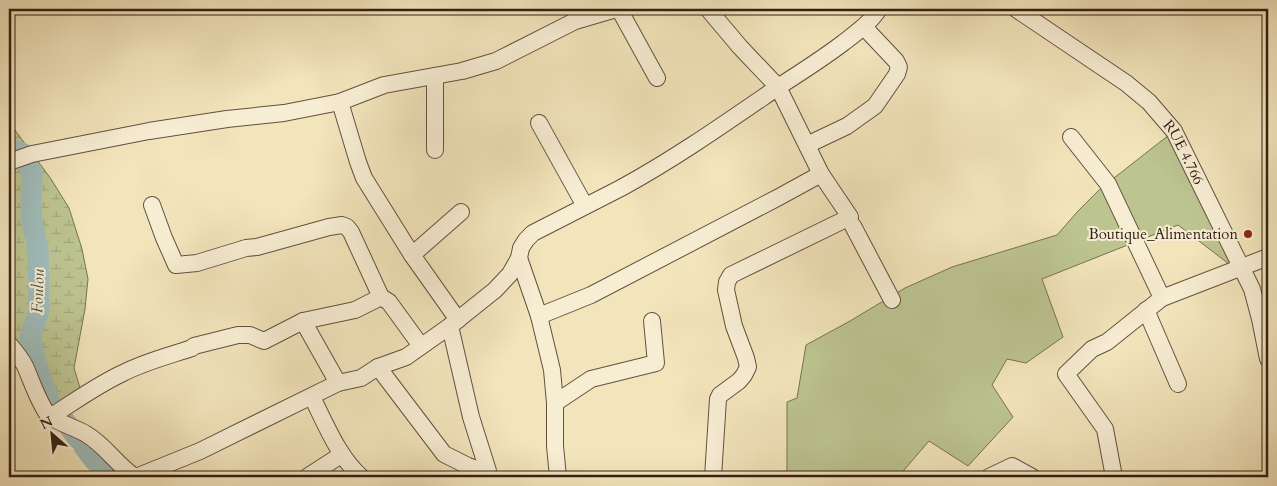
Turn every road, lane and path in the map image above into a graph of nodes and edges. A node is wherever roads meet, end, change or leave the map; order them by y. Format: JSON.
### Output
{"nodes":[{"id":1,"x":617,"y":9,"type":"edge"},
{"id":2,"x":708,"y":9,"type":"edge"},
{"id":3,"x":879,"y":9,"type":"edge"},
{"id":4,"x":1016,"y":9,"type":"edge"},
{"id":5,"x":864,"y":27,"type":"junction"},
{"id":6,"x":435,"y":76,"type":"junction"},
{"id":7,"x":657,"y":78,"type":"dead end"},
{"id":8,"x":778,"y":87,"type":"junction"},
{"id":9,"x":340,"y":102,"type":"junction"},
{"id":10,"x":539,"y":123,"type":"dead end"},
{"id":11,"x":1071,"y":137,"type":"dead end"},
{"id":12,"x":807,"y":145,"type":"junction"},
{"id":13,"x":435,"y":150,"type":"dead end"},
{"id":14,"x":20,"y":158,"type":"edge"},
{"id":15,"x":821,"y":174,"type":"junction"},
{"id":16,"x":152,"y":205,"type":"dead end"},
{"id":17,"x":585,"y":206,"type":"junction"},
{"id":18,"x":461,"y":212,"type":"dead end"},
{"id":19,"x":853,"y":226,"type":"dead end"},
{"id":20,"x":412,"y":255,"type":"junction"},
{"id":21,"x":1268,"y":257,"type":"edge"},
{"id":22,"x":519,"y":258,"type":"junction"},
{"id":23,"x":1241,"y":266,"type":"junction"},
{"id":24,"x":381,"y":297,"type":"junction"},
{"id":25,"x":1162,"y":298,"type":"junction"},
{"id":26,"x":892,"y":300,"type":"dead end"},
{"id":27,"x":1146,"y":310,"type":"junction"},
{"id":28,"x":539,"y":316,"type":"junction"},
{"id":29,"x":652,"y":320,"type":"dead end"},
{"id":30,"x":303,"y":321,"type":"junction"},
{"id":31,"x":454,"y":323,"type":"junction"},
{"id":32,"x":9,"y":344,"type":"edge"},
{"id":33,"x":421,"y":346,"type":"junction"},
{"id":34,"x":1268,"y":359,"type":"edge"},
{"id":35,"x":378,"y":368,"type":"junction"},
{"id":36,"x":338,"y":384,"type":"junction"},
{"id":37,"x":1178,"y":384,"type":"dead end"},
{"id":38,"x":312,"y":397,"type":"junction"},
{"id":39,"x":555,"y":404,"type":"junction"},
{"id":40,"x":50,"y":417,"type":"junction"},
{"id":41,"x":341,"y":455,"type":"junction"},
{"id":42,"x":135,"y":477,"type":"edge"},
{"id":43,"x":307,"y":477,"type":"edge"},
{"id":44,"x":361,"y":477,"type":"edge"},
{"id":45,"x":558,"y":477,"type":"edge"},
{"id":46,"x":713,"y":477,"type":"edge"},
{"id":47,"x":988,"y":477,"type":"edge"},
{"id":48,"x":1032,"y":477,"type":"edge"},
{"id":49,"x":1114,"y":477,"type":"edge"}],
"edges":[{"from":1,"to":6,"type":"street"},
{"from":1,"to":7,"type":"street"},
{"from":2,"to":8,"type":"street"},
{"from":3,"to":5,"type":"street"},
{"from":4,"to":23,"type":"street","name":"RUE 4.766"},
{"from":5,"to":8,"type":"street"},
{"from":5,"to":12,"type":"street"},
{"from":6,"to":9,"type":"street"},
{"from":6,"to":13,"type":"street"},
{"from":8,"to":12,"type":"street"},
{"from":8,"to":17,"type":"street"},
{"from":9,"to":14,"type":"street"},
{"from":9,"to":20,"type":"street"},
{"from":10,"to":17,"type":"street"},
{"from":11,"to":25,"type":"street"},
{"from":12,"to":15,"type":"street"},
{"from":15,"to":28,"type":"street"},
{"from":15,"to":46,"type":"street"},
{"from":16,"to":24,"type":"street"},
{"from":17,"to":22,"type":"street"},
{"from":18,"to":20,"type":"street"},
{"from":19,"to":26,"type":"street"},
{"from":20,"to":31,"type":"street"},
{"from":21,"to":23,"type":"street"},
{"from":22,"to":28,"type":"street"},
{"from":22,"to":31,"type":"street"},
{"from":23,"to":25,"type":"street"},
{"from":23,"to":34,"type":"street","name":"RUE 4.766"},
{"from":24,"to":30,"type":"street"},
{"from":24,"to":33,"type":"street"},
{"from":25,"to":27,"type":"street"},
{"from":27,"to":37,"type":"street"},
{"from":27,"to":49,"type":"street"},
{"from":28,"to":39,"type":"street"},
{"from":29,"to":39,"type":"street"},
{"from":30,"to":36,"type":"street"},
{"from":30,"to":40,"type":"street"},
{"from":31,"to":33,"type":"street"},
{"from":31,"to":35,"type":"street"},
{"from":32,"to":40,"type":"street"},
{"from":33,"to":35,"type":"street"},
{"from":35,"to":36,"type":"street"},
{"from":36,"to":38,"type":"street"},
{"from":38,"to":41,"type":"street"},
{"from":38,"to":42,"type":"street"},
{"from":39,"to":45,"type":"street"},
{"from":40,"to":42,"type":"street"},
{"from":41,"to":43,"type":"street"},
{"from":41,"to":44,"type":"street"},
{"from":47,"to":48,"type":"street"}]}
